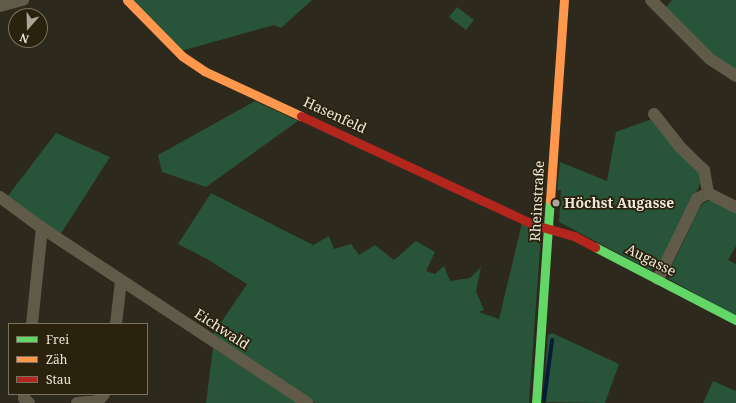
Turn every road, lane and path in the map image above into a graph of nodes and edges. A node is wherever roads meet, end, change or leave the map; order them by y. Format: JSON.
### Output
{"nodes":[{"id":1,"x":23,"y":0,"type":"edge"},
{"id":2,"x":127,"y":0,"type":"edge"},
{"id":3,"x":564,"y":0,"type":"edge"},
{"id":4,"x":651,"y":0,"type":"edge"},
{"id":5,"x":0,"y":6,"type":"edge"},
{"id":6,"x":736,"y":76,"type":"edge"},
{"id":7,"x":654,"y":114,"type":"dead end"},
{"id":8,"x":708,"y":193,"type":"junction"},
{"id":9,"x":0,"y":197,"type":"edge"},
{"id":10,"x":736,"y":208,"type":"edge"},
{"id":11,"x":42,"y":228,"type":"junction"},
{"id":12,"x":550,"y":228,"type":"junction"},
{"id":13,"x":658,"y":279,"type":"junction"},
{"id":14,"x":121,"y":281,"type":"junction"},
{"id":15,"x":736,"y":320,"type":"edge"},
{"id":16,"x":32,"y":323,"type":"edge"},
{"id":17,"x":116,"y":323,"type":"edge"},
{"id":18,"x":24,"y":395,"type":"edge"},
{"id":19,"x":103,"y":395,"type":"edge"},
{"id":20,"x":29,"y":403,"type":"edge"},
{"id":21,"x":77,"y":403,"type":"edge"},
{"id":22,"x":307,"y":403,"type":"edge"},
{"id":23,"x":536,"y":403,"type":"edge"}],
"edges":[{"from":1,"to":5,"type":"street"},
{"from":2,"to":12,"type":"street","name":"Hasenfeld"},
{"from":3,"to":12,"type":"street","name":"Rheinstraße"},
{"from":4,"to":6,"type":"street"},
{"from":7,"to":8,"type":"street"},
{"from":8,"to":10,"type":"street"},
{"from":8,"to":13,"type":"street"},
{"from":9,"to":11,"type":"street","name":"Eichwald"},
{"from":11,"to":14,"type":"street","name":"Eichwald"},
{"from":11,"to":16,"type":"street"},
{"from":12,"to":13,"type":"street","name":"Augasse"},
{"from":12,"to":23,"type":"street","name":"Rheinstraße"},
{"from":13,"to":15,"type":"street","name":"Augasse"},
{"from":14,"to":17,"type":"street"},
{"from":14,"to":22,"type":"street","name":"Eichwald"},
{"from":18,"to":20,"type":"street"},
{"from":19,"to":21,"type":"street"}]}
